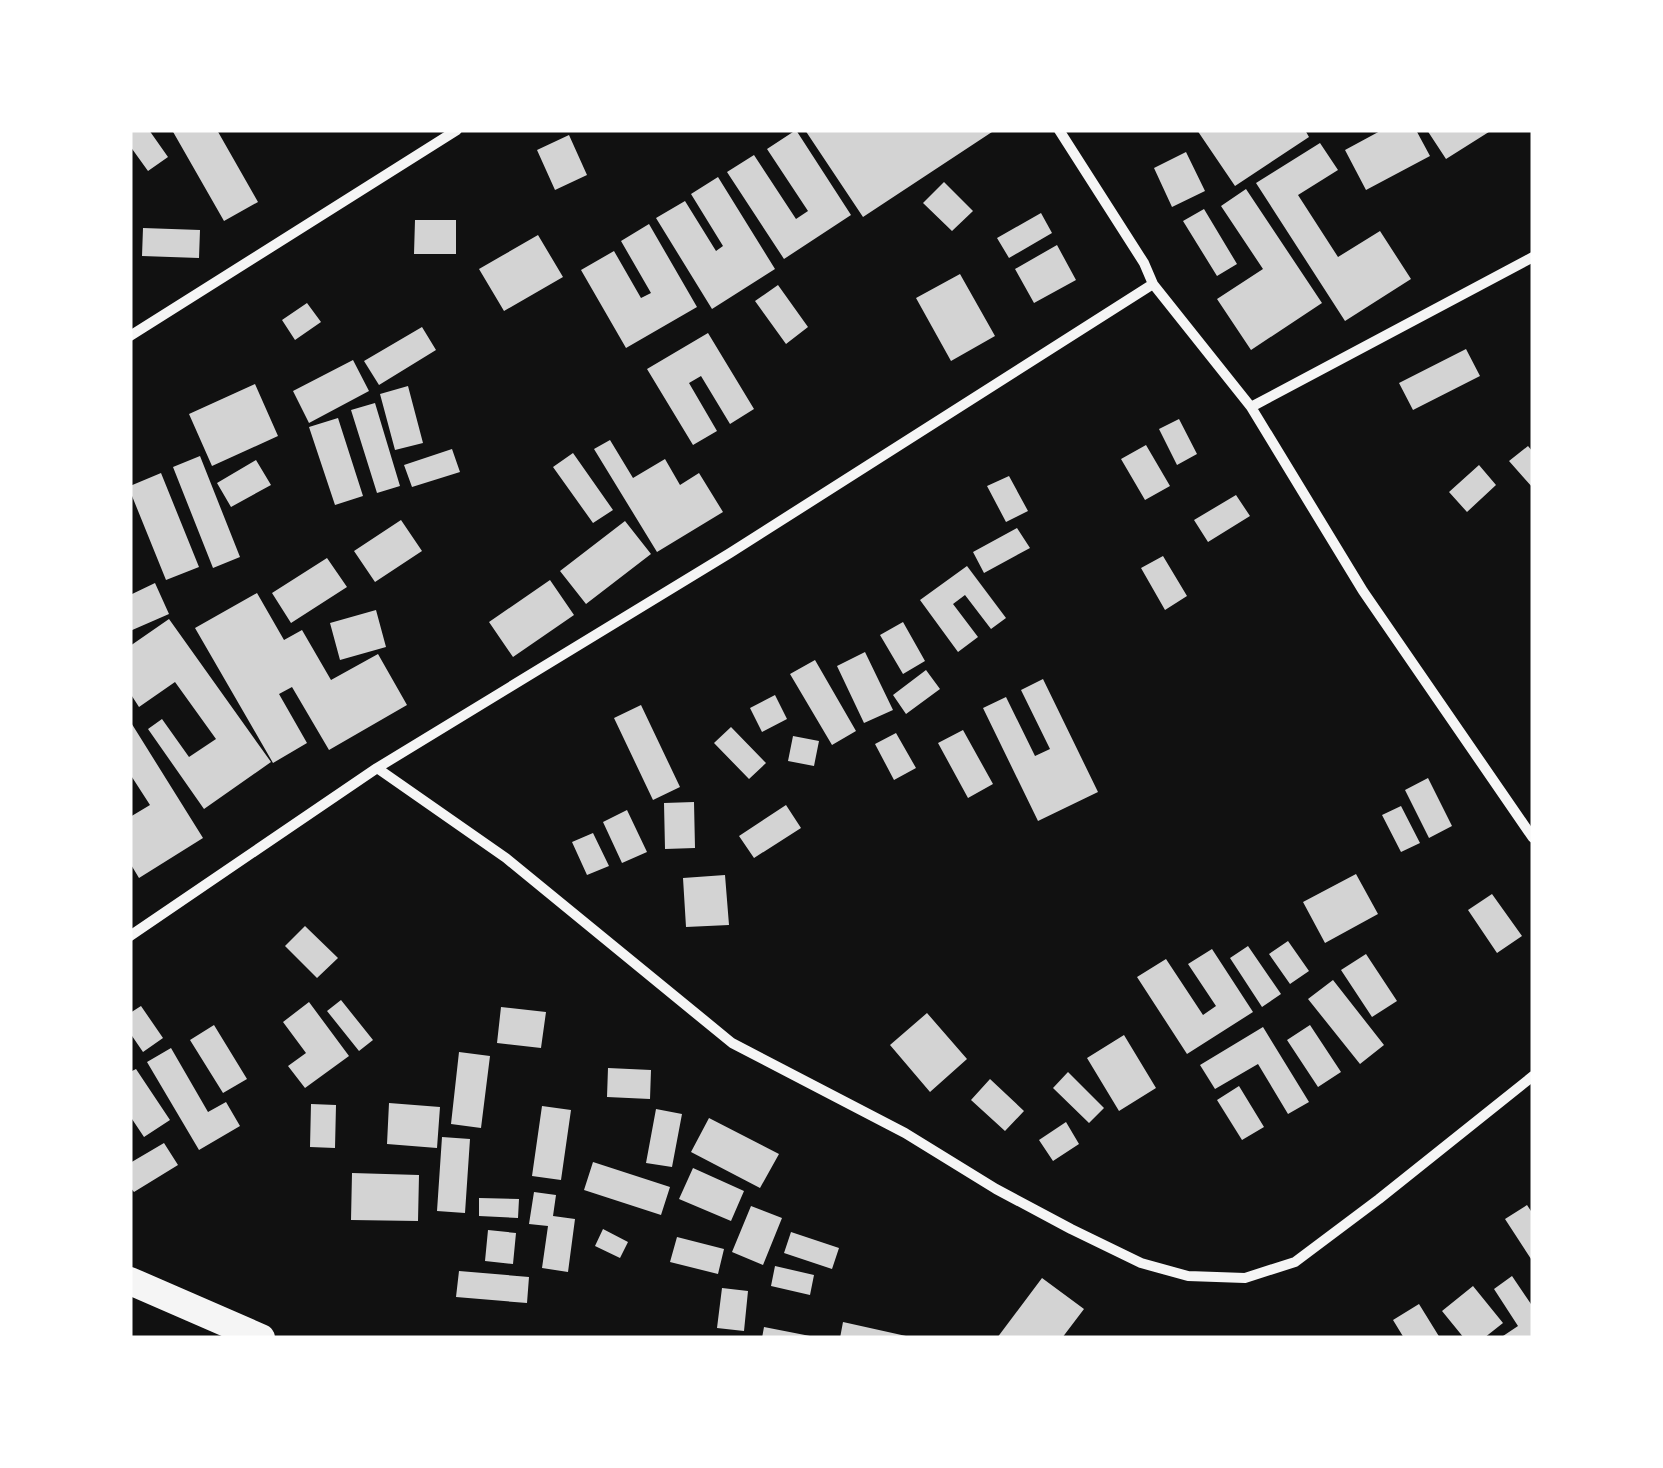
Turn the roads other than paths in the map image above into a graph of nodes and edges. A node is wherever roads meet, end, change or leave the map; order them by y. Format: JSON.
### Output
{"nodes":[{"id":1,"x":456,"y":130,"type":"edge"},
{"id":2,"x":1059,"y":130,"type":"edge"},
{"id":3,"x":1533,"y":257,"type":"edge"},
{"id":4,"x":1152,"y":284,"type":"junction"},
{"id":5,"x":130,"y":336,"type":"edge"},
{"id":6,"x":1251,"y":407,"type":"junction"},
{"id":7,"x":377,"y":768,"type":"junction"},
{"id":8,"x":1533,"y":838,"type":"edge"},
{"id":9,"x":130,"y":936,"type":"edge"},
{"id":10,"x":1533,"y":1076,"type":"edge"},
{"id":11,"x":130,"y":1280,"type":"edge"},
{"id":12,"x":262,"y":1338,"type":"edge"}],
"edges":[{"from":1,"to":5,"type":"street"},
{"from":2,"to":4,"type":"street"},
{"from":3,"to":6,"type":"street"},
{"from":4,"to":6,"type":"street"},
{"from":4,"to":7,"type":"street"},
{"from":6,"to":8,"type":"street"},
{"from":7,"to":9,"type":"street"},
{"from":7,"to":10,"type":"street"},
{"from":11,"to":12,"type":"highway"}]}
